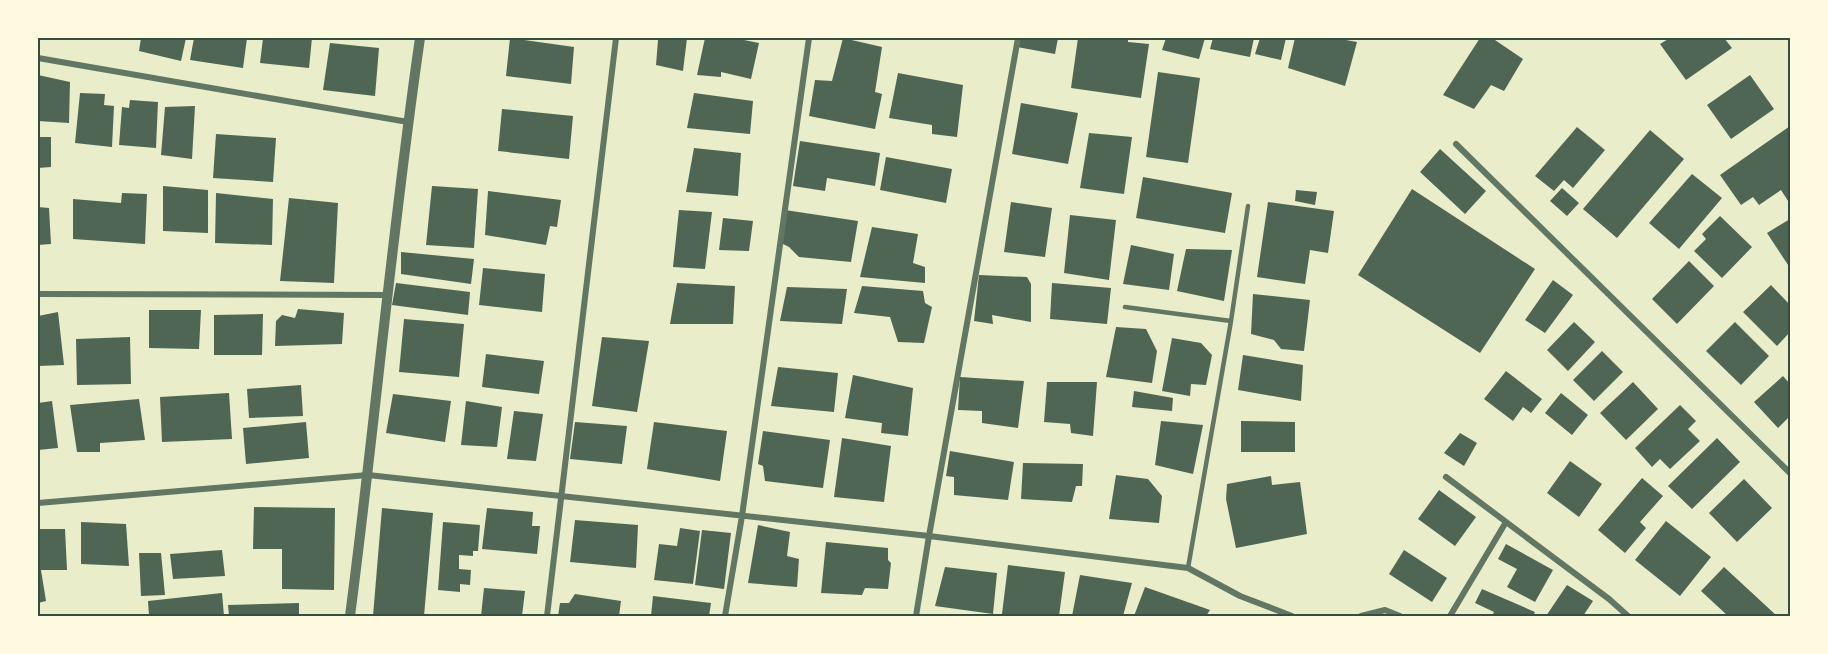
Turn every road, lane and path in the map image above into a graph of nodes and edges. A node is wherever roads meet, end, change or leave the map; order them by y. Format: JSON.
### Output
{"nodes":[{"id":1,"x":420,"y":38,"type":"edge"},
{"id":2,"x":616,"y":38,"type":"edge"},
{"id":3,"x":809,"y":38,"type":"edge"},
{"id":4,"x":1018,"y":38,"type":"edge"},
{"id":5,"x":38,"y":58,"type":"edge"},
{"id":6,"x":408,"y":122,"type":"junction"},
{"id":7,"x":1456,"y":144,"type":"dead end"},
{"id":8,"x":1248,"y":206,"type":"dead end"},
{"id":9,"x":38,"y":294,"type":"edge"},
{"id":10,"x":388,"y":295,"type":"junction"},
{"id":11,"x":1125,"y":307,"type":"dead end"},
{"id":12,"x":1231,"y":321,"type":"junction"},
{"id":13,"x":1791,"y":473,"type":"edge"},
{"id":14,"x":368,"y":475,"type":"junction"},
{"id":15,"x":1446,"y":477,"type":"dead end"},
{"id":16,"x":560,"y":496,"type":"junction"},
{"id":17,"x":38,"y":503,"type":"edge"},
{"id":18,"x":742,"y":516,"type":"junction"},
{"id":19,"x":1506,"y":522,"type":"junction"},
{"id":20,"x":929,"y":536,"type":"junction"},
{"id":21,"x":1188,"y":568,"type":"junction"},
{"id":22,"x":350,"y":616,"type":"edge"},
{"id":23,"x":547,"y":616,"type":"edge"},
{"id":24,"x":725,"y":616,"type":"edge"},
{"id":25,"x":916,"y":616,"type":"edge"},
{"id":26,"x":1292,"y":616,"type":"edge"},
{"id":27,"x":1361,"y":616,"type":"edge"},
{"id":28,"x":1400,"y":616,"type":"edge"},
{"id":29,"x":1450,"y":616,"type":"edge"},
{"id":30,"x":1628,"y":616,"type":"edge"}],
"edges":[{"from":1,"to":6,"type":"street"},
{"from":2,"to":16,"type":"street"},
{"from":3,"to":18,"type":"street"},
{"from":4,"to":20,"type":"street"},
{"from":5,"to":6,"type":"street"},
{"from":6,"to":10,"type":"street"},
{"from":7,"to":13,"type":"street"},
{"from":8,"to":12,"type":"lane"},
{"from":9,"to":10,"type":"street"},
{"from":10,"to":14,"type":"street"},
{"from":11,"to":12,"type":"lane"},
{"from":12,"to":21,"type":"lane"},
{"from":14,"to":16,"type":"street"},
{"from":14,"to":17,"type":"street"},
{"from":14,"to":22,"type":"street"},
{"from":15,"to":19,"type":"street"},
{"from":16,"to":18,"type":"street"},
{"from":16,"to":23,"type":"street"},
{"from":18,"to":20,"type":"street"},
{"from":18,"to":24,"type":"street"},
{"from":19,"to":29,"type":"street"},
{"from":19,"to":30,"type":"street"},
{"from":20,"to":21,"type":"street"},
{"from":20,"to":25,"type":"street"},
{"from":21,"to":26,"type":"street"},
{"from":27,"to":28,"type":"street"}]}
